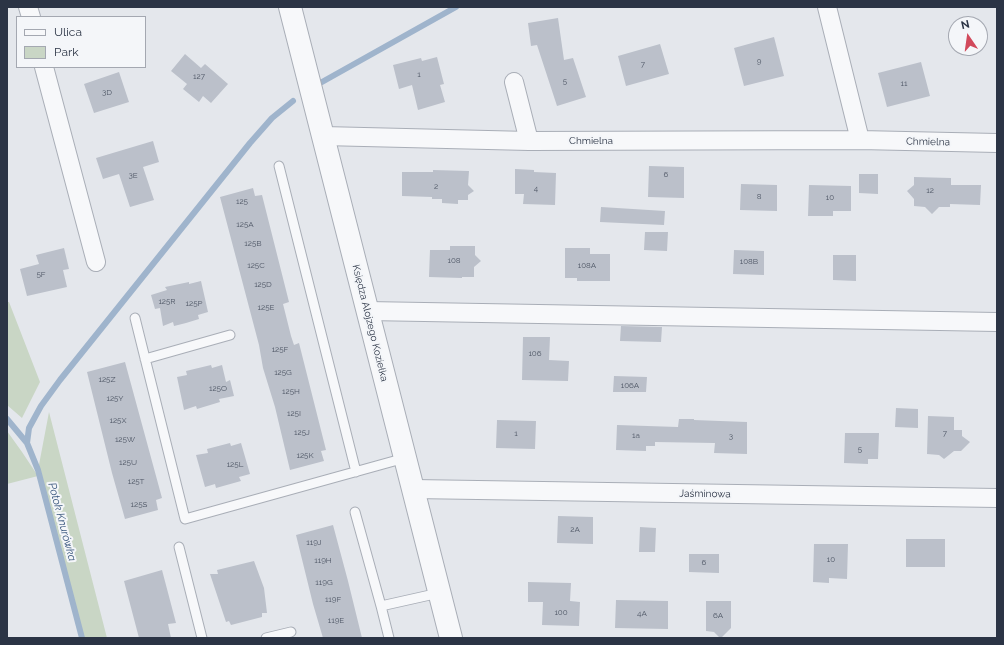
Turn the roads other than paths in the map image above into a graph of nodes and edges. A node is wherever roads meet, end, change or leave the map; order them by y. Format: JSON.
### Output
{"nodes":[{"id":1,"x":290,"y":7,"type":"edge"},
{"id":2,"x":827,"y":7,"type":"edge"},
{"id":3,"x":44,"y":68,"type":"edge"},
{"id":4,"x":514,"y":82,"type":"dead end"},
{"id":5,"x":323,"y":136,"type":"junction"},
{"id":6,"x":860,"y":140,"type":"junction"},
{"id":7,"x":529,"y":141,"type":"junction"},
{"id":8,"x":997,"y":143,"type":"edge"},
{"id":9,"x":279,"y":166,"type":"dead end"},
{"id":10,"x":96,"y":262,"type":"dead end"},
{"id":11,"x":367,"y":311,"type":"junction"},
{"id":12,"x":135,"y":318,"type":"dead end"},
{"id":13,"x":997,"y":322,"type":"edge"},
{"id":14,"x":230,"y":335,"type":"dead end"},
{"id":15,"x":145,"y":359,"type":"junction"},
{"id":16,"x":405,"y":458,"type":"junction"},
{"id":17,"x":356,"y":472,"type":"junction"},
{"id":18,"x":413,"y":489,"type":"junction"},
{"id":19,"x":997,"y":498,"type":"edge"},
{"id":20,"x":354,"y":512,"type":"dead end"},
{"id":21,"x":179,"y":547,"type":"dead end"},
{"id":22,"x":439,"y":593,"type":"junction"},
{"id":23,"x":381,"y":606,"type":"junction"},
{"id":24,"x":290,"y":632,"type":"dead end"},
{"id":25,"x":202,"y":638,"type":"edge"},
{"id":26,"x":266,"y":638,"type":"edge"},
{"id":27,"x":389,"y":638,"type":"edge"},
{"id":28,"x":451,"y":638,"type":"edge"}],
"edges":[{"from":1,"to":5,"type":"street","name":"Księdza Alojzego Koziełka"},
{"from":2,"to":6,"type":"street"},
{"from":3,"to":10,"type":"street"},
{"from":4,"to":7,"type":"street"},
{"from":5,"to":7,"type":"street","name":"Chmielna"},
{"from":5,"to":11,"type":"street","name":"Księdza Alojzego Koziełka"},
{"from":6,"to":7,"type":"street","name":"Chmielna"},
{"from":6,"to":8,"type":"street","name":"Chmielna"},
{"from":9,"to":17,"type":"lane"},
{"from":11,"to":13,"type":"street"},
{"from":11,"to":16,"type":"street","name":"Księdza Alojzego Koziełka"},
{"from":12,"to":15,"type":"lane"},
{"from":14,"to":15,"type":"lane"},
{"from":15,"to":17,"type":"lane"},
{"from":16,"to":17,"type":"lane"},
{"from":16,"to":18,"type":"street","name":"Księdza Alojzego Koziełka"},
{"from":18,"to":19,"type":"street","name":"Jaśminowa"},
{"from":18,"to":22,"type":"street","name":"Księdza Alojzego Koziełka"},
{"from":20,"to":23,"type":"lane"},
{"from":21,"to":25,"type":"lane"},
{"from":22,"to":23,"type":"lane"},
{"from":22,"to":28,"type":"street","name":"Księdza Alojzego Koziełka"},
{"from":23,"to":27,"type":"lane"},
{"from":24,"to":26,"type":"lane"}]}
